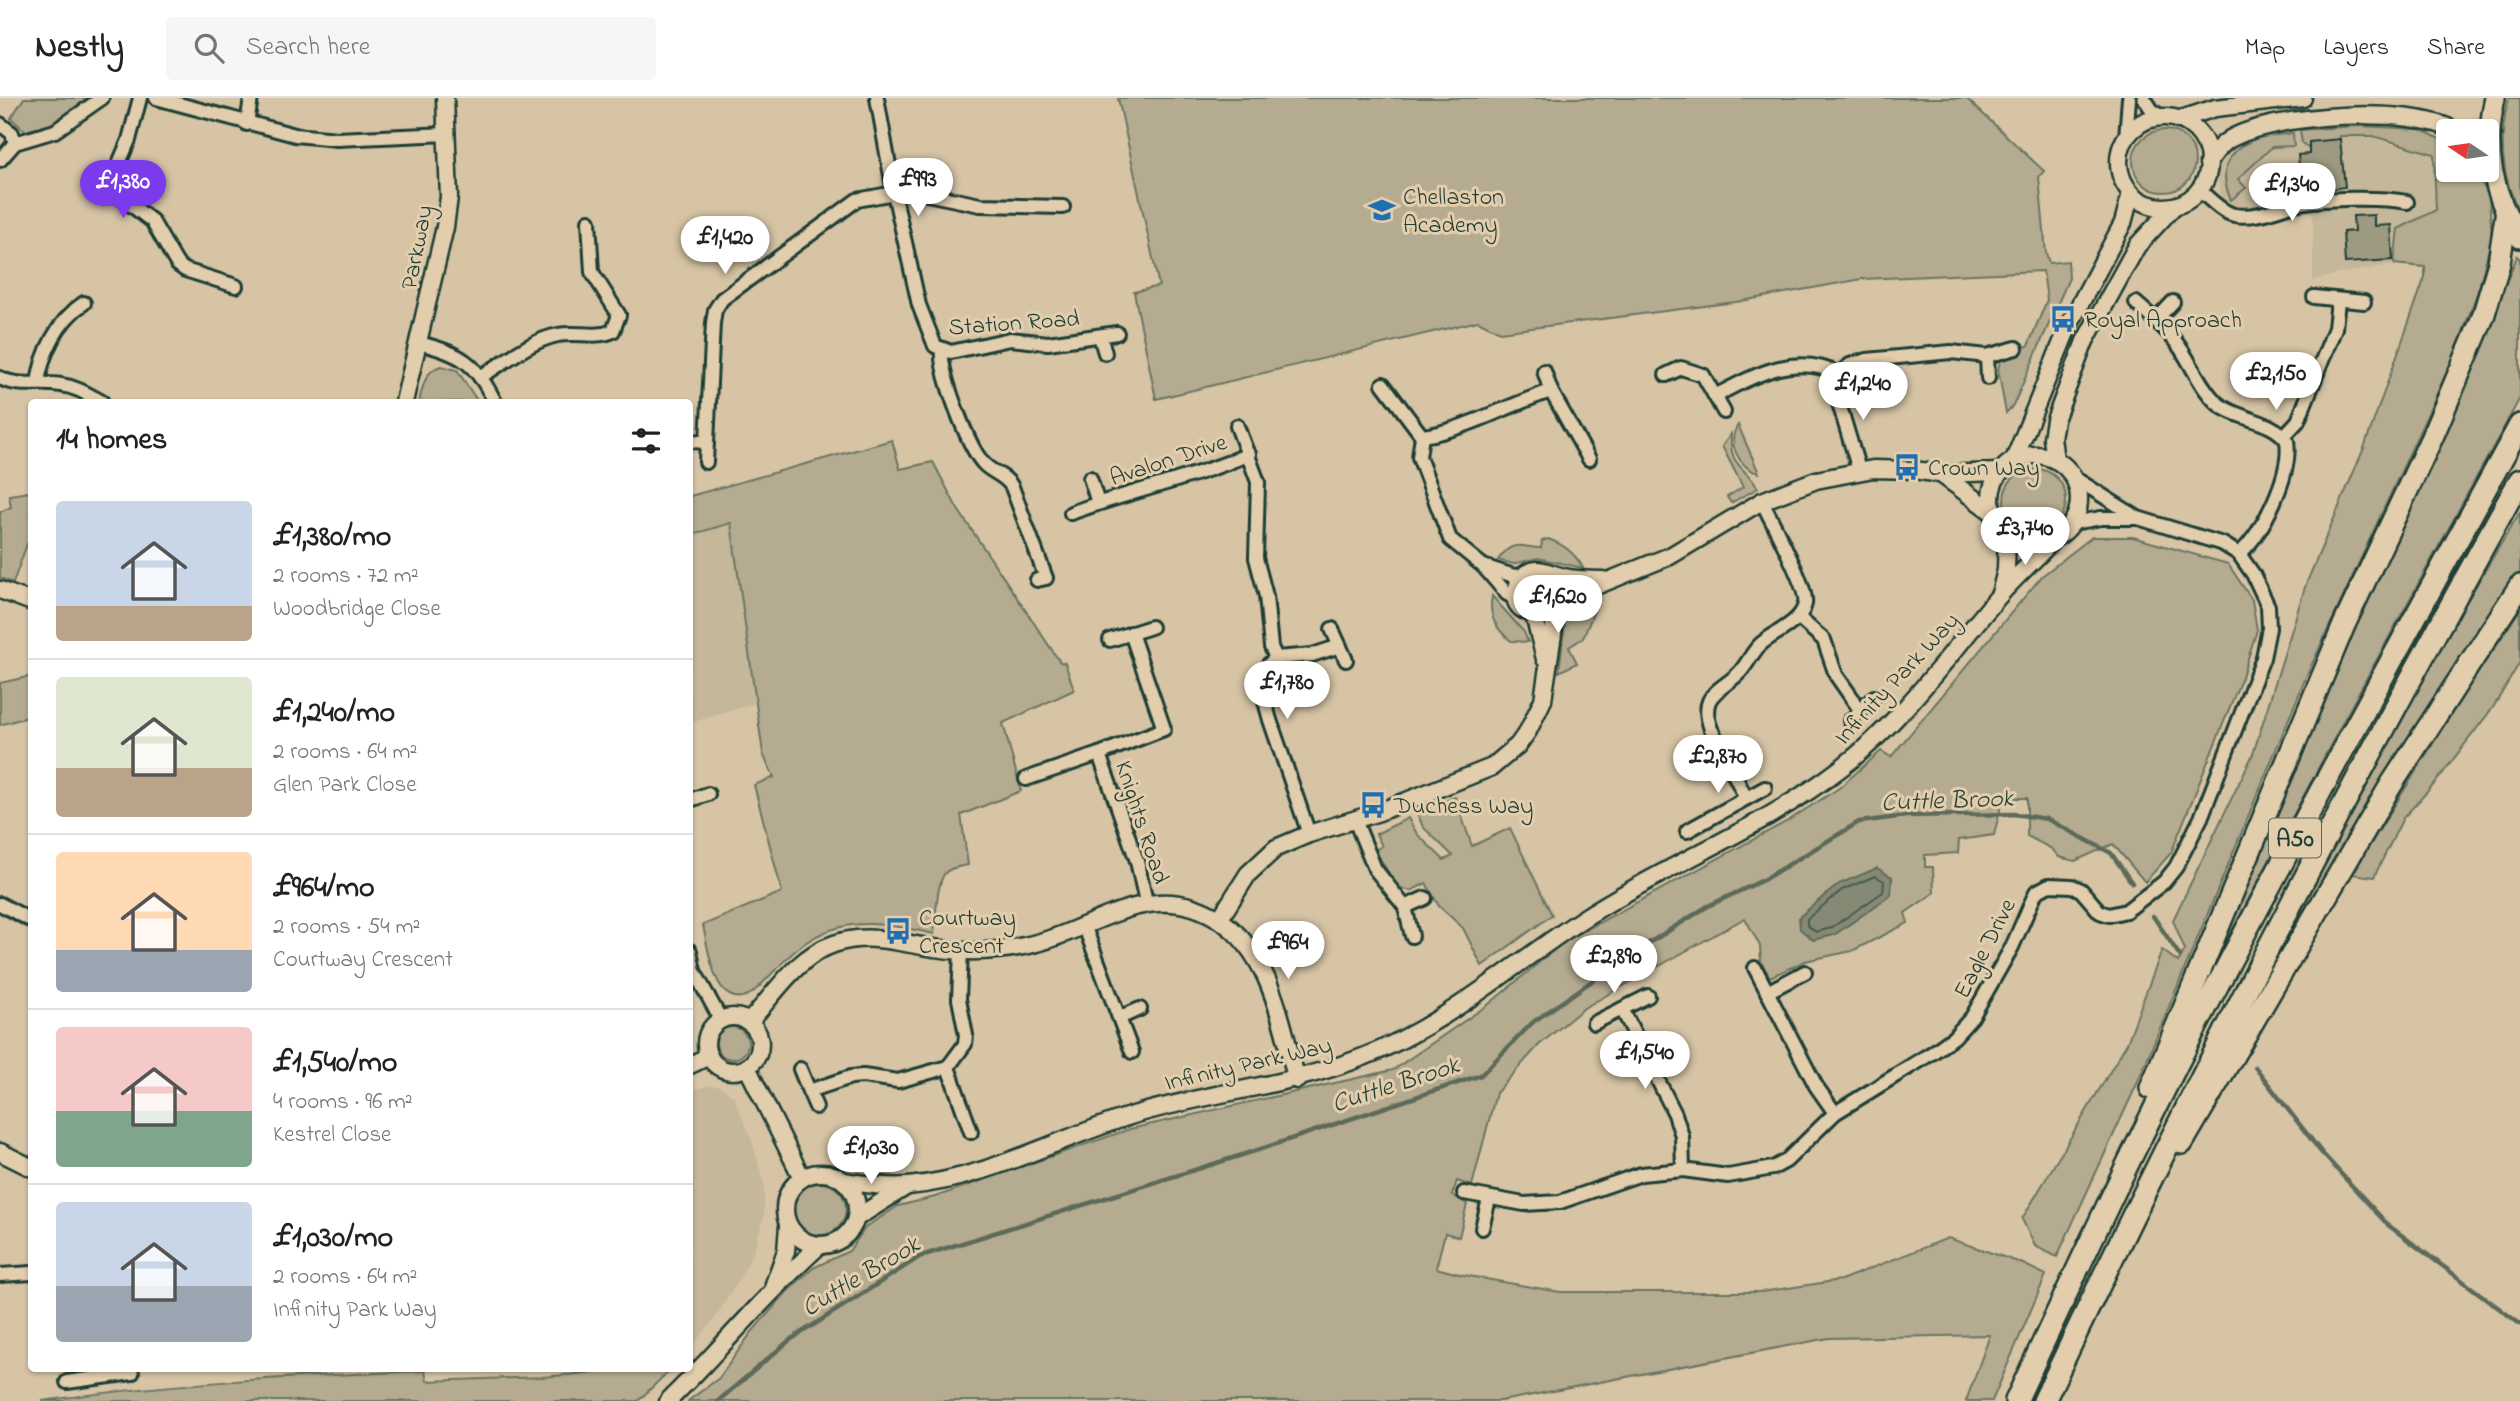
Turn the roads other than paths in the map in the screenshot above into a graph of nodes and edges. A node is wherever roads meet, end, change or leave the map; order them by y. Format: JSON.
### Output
{"nodes":[{"id":1,"x":102,"y":98,"type":"edge"},
{"id":2,"x":139,"y":98,"type":"edge"},
{"id":3,"x":156,"y":98,"type":"edge"},
{"id":4,"x":251,"y":98,"type":"edge"},
{"id":5,"x":445,"y":98,"type":"edge"},
{"id":6,"x":877,"y":98,"type":"edge"},
{"id":7,"x":2129,"y":98,"type":"edge"},
{"id":8,"x":2144,"y":98,"type":"edge"},
{"id":9,"x":2303,"y":98,"type":"edge"},
{"id":10,"x":2495,"y":98,"type":"edge"},
{"id":11,"x":2161,"y":117,"type":"junction"},
{"id":12,"x":2491,"y":119,"type":"edge"},
{"id":13,"x":2178,"y":120,"type":"junction"},
{"id":14,"x":2436,"y":123,"type":"edge"},
{"id":15,"x":0,"y":124,"type":"edge"},
{"id":16,"x":247,"y":124,"type":"junction"},
{"id":17,"x":448,"y":134,"type":"junction"},
{"id":18,"x":2126,"y":139,"type":"junction"},
{"id":19,"x":15,"y":143,"type":"junction"},
{"id":20,"x":0,"y":160,"type":"edge"},
{"id":21,"x":2208,"y":163,"type":"junction"},
{"id":22,"x":2494,"y":182,"type":"edge"},
{"id":23,"x":894,"y":190,"type":"junction"},
{"id":24,"x":2199,"y":190,"type":"junction"},
{"id":25,"x":2132,"y":193,"type":"junction"},
{"id":26,"x":2407,"y":202,"type":"dead end"},
{"id":27,"x":2174,"y":206,"type":"junction"},
{"id":28,"x":1063,"y":207,"type":"dead end"},
{"id":29,"x":2506,"y":216,"type":"junction"},
{"id":30,"x":589,"y":221,"type":"dead end"},
{"id":31,"x":2520,"y":238,"type":"edge"},
{"id":32,"x":236,"y":286,"type":"dead end"},
{"id":33,"x":2314,"y":297,"type":"dead end"},
{"id":34,"x":2338,"y":300,"type":"junction"},
{"id":35,"x":2173,"y":302,"type":"dead end"},
{"id":36,"x":2364,"y":302,"type":"dead end"},
{"id":37,"x":84,"y":303,"type":"dead end"},
{"id":38,"x":2136,"y":303,"type":"dead end"},
{"id":39,"x":2156,"y":320,"type":"junction"},
{"id":40,"x":1118,"y":333,"type":"dead end"},
{"id":41,"x":1100,"y":335,"type":"junction"},
{"id":42,"x":419,"y":343,"type":"junction"},
{"id":43,"x":2016,"y":348,"type":"dead end"},
{"id":44,"x":943,"y":350,"type":"junction"},
{"id":45,"x":1105,"y":353,"type":"dead end"},
{"id":46,"x":1987,"y":356,"type":"junction"},
{"id":47,"x":1544,"y":371,"type":"dead end"},
{"id":48,"x":1839,"y":374,"type":"junction"},
{"id":49,"x":1666,"y":375,"type":"dead end"},
{"id":50,"x":480,"y":377,"type":"junction"},
{"id":51,"x":0,"y":378,"type":"edge"},
{"id":52,"x":1988,"y":378,"type":"dead end"},
{"id":53,"x":38,"y":383,"type":"junction"},
{"id":54,"x":1383,"y":384,"type":"dead end"},
{"id":55,"x":1551,"y":391,"type":"junction"},
{"id":56,"x":1715,"y":396,"type":"junction"},
{"id":57,"x":96,"y":399,"type":"edge"},
{"id":58,"x":405,"y":399,"type":"edge"},
{"id":59,"x":493,"y":399,"type":"edge"},
{"id":60,"x":1724,"y":412,"type":"dead end"},
{"id":61,"x":2520,"y":425,"type":"edge"},
{"id":62,"x":1237,"y":426,"type":"dead end"},
{"id":63,"x":1422,"y":436,"type":"junction"},
{"id":64,"x":2284,"y":436,"type":"junction"},
{"id":65,"x":693,"y":441,"type":"edge"},
{"id":66,"x":707,"y":442,"type":"junction"},
{"id":67,"x":1249,"y":454,"type":"junction"},
{"id":68,"x":1588,"y":460,"type":"dead end"},
{"id":69,"x":2014,"y":460,"type":"junction"},
{"id":70,"x":2055,"y":460,"type":"junction"},
{"id":71,"x":706,"y":462,"type":"dead end"},
{"id":72,"x":1858,"y":470,"type":"junction"},
{"id":73,"x":1999,"y":472,"type":"junction"},
{"id":74,"x":1941,"y":474,"type":"junction"},
{"id":75,"x":2073,"y":477,"type":"junction"},
{"id":76,"x":1090,"y":478,"type":"dead end"},
{"id":77,"x":2520,"y":480,"type":"edge"},
{"id":78,"x":1762,"y":501,"type":"junction"},
{"id":79,"x":1098,"y":503,"type":"junction"},
{"id":80,"x":1992,"y":512,"type":"junction"},
{"id":81,"x":1071,"y":513,"type":"dead end"},
{"id":82,"x":2137,"y":518,"type":"junction"},
{"id":83,"x":2073,"y":523,"type":"junction"},
{"id":84,"x":2007,"y":533,"type":"junction"},
{"id":85,"x":2052,"y":541,"type":"junction"},
{"id":86,"x":2239,"y":554,"type":"junction"},
{"id":87,"x":1483,"y":566,"type":"junction"},
{"id":88,"x":1553,"y":574,"type":"junction"},
{"id":89,"x":1524,"y":575,"type":"junction"},
{"id":90,"x":1037,"y":580,"type":"dead end"},
{"id":91,"x":1609,"y":580,"type":"junction"},
{"id":92,"x":2520,"y":586,"type":"edge"},
{"id":93,"x":0,"y":590,"type":"edge"},
{"id":94,"x":1999,"y":596,"type":"junction"},
{"id":95,"x":1517,"y":599,"type":"junction"},
{"id":96,"x":28,"y":600,"type":"edge"},
{"id":97,"x":1559,"y":604,"type":"junction"},
{"id":98,"x":1534,"y":615,"type":"junction"},
{"id":99,"x":1798,"y":617,"type":"junction"},
{"id":100,"x":1151,"y":627,"type":"dead end"},
{"id":101,"x":1332,"y":629,"type":"dead end"},
{"id":102,"x":1131,"y":633,"type":"junction"},
{"id":103,"x":1110,"y":640,"type":"dead end"},
{"id":104,"x":1340,"y":646,"type":"junction"},
{"id":105,"x":1276,"y":658,"type":"junction"},
{"id":106,"x":1346,"y":660,"type":"dead end"},
{"id":107,"x":1547,"y":664,"type":"junction"},
{"id":108,"x":1874,"y":697,"type":"dead end"},
{"id":109,"x":1861,"y":711,"type":"junction"},
{"id":110,"x":1850,"y":721,"type":"dead end"},
{"id":111,"x":1099,"y":754,"type":"junction"},
{"id":112,"x":1027,"y":779,"type":"dead end"},
{"id":113,"x":1765,"y":788,"type":"dead end"},
{"id":114,"x":708,"y":794,"type":"dead end"},
{"id":115,"x":1746,"y":797,"type":"junction"},
{"id":116,"x":693,"y":799,"type":"edge"},
{"id":117,"x":1354,"y":820,"type":"junction"},
{"id":118,"x":1687,"y":831,"type":"dead end"},
{"id":119,"x":1309,"y":834,"type":"junction"},
{"id":120,"x":1425,"y":898,"type":"dead end"},
{"id":121,"x":1146,"y":902,"type":"junction"},
{"id":122,"x":0,"y":904,"type":"edge"},
{"id":123,"x":1405,"y":907,"type":"junction"},
{"id":124,"x":28,"y":919,"type":"edge"},
{"id":125,"x":1219,"y":920,"type":"junction"},
{"id":126,"x":1084,"y":925,"type":"junction"},
{"id":127,"x":1412,"y":936,"type":"dead end"},
{"id":128,"x":961,"y":951,"type":"junction"},
{"id":129,"x":693,"y":966,"type":"edge"},
{"id":130,"x":1755,"y":968,"type":"dead end"},
{"id":131,"x":1805,"y":972,"type":"dead end"},
{"id":132,"x":1767,"y":992,"type":"junction"},
{"id":133,"x":1648,"y":996,"type":"dead end"},
{"id":134,"x":1140,"y":1009,"type":"dead end"},
{"id":135,"x":1622,"y":1009,"type":"junction"},
{"id":136,"x":1121,"y":1017,"type":"junction"},
{"id":137,"x":721,"y":1020,"type":"junction"},
{"id":138,"x":749,"y":1022,"type":"junction"},
{"id":139,"x":1594,"y":1023,"type":"dead end"},
{"id":140,"x":1132,"y":1052,"type":"dead end"},
{"id":141,"x":709,"y":1056,"type":"junction"},
{"id":142,"x":693,"y":1064,"type":"edge"},
{"id":143,"x":747,"y":1067,"type":"junction"},
{"id":144,"x":948,"y":1067,"type":"junction"},
{"id":145,"x":800,"y":1069,"type":"dead end"},
{"id":146,"x":1297,"y":1080,"type":"junction"},
{"id":147,"x":809,"y":1091,"type":"junction"},
{"id":148,"x":816,"y":1107,"type":"dead end"},
{"id":149,"x":1835,"y":1113,"type":"junction"},
{"id":150,"x":971,"y":1132,"type":"dead end"},
{"id":151,"x":0,"y":1152,"type":"edge"},
{"id":152,"x":28,"y":1166,"type":"edge"},
{"id":153,"x":1684,"y":1170,"type":"junction"},
{"id":154,"x":802,"y":1178,"type":"junction"},
{"id":155,"x":844,"y":1181,"type":"junction"},
{"id":156,"x":907,"y":1186,"type":"junction"},
{"id":157,"x":1464,"y":1193,"type":"dead end"},
{"id":158,"x":1489,"y":1199,"type":"junction"},
{"id":159,"x":856,"y":1218,"type":"junction"},
{"id":160,"x":2100,"y":1221,"type":"junction"},
{"id":161,"x":788,"y":1226,"type":"junction"},
{"id":162,"x":1482,"y":1228,"type":"dead end"},
{"id":163,"x":820,"y":1245,"type":"junction"},
{"id":164,"x":2111,"y":1258,"type":"junction"},
{"id":165,"x":28,"y":1273,"type":"edge"},
{"id":166,"x":0,"y":1275,"type":"edge"},
{"id":167,"x":772,"y":1290,"type":"junction"},
{"id":168,"x":109,"y":1372,"type":"edge"},
{"id":169,"x":122,"y":1372,"type":"edge"},
{"id":170,"x":132,"y":1373,"type":"dead end"},
{"id":171,"x":67,"y":1382,"type":"dead end"},
{"id":172,"x":668,"y":1401,"type":"edge"},
{"id":173,"x":2016,"y":1401,"type":"edge"},
{"id":174,"x":2044,"y":1401,"type":"edge"}],
"edges":[{"from":1,"to":19,"type":"street"},
{"from":2,"to":32,"type":"street"},
{"from":3,"to":16,"type":"street"},
{"from":4,"to":16,"type":"street"},
{"from":5,"to":17,"type":"street","name":"Parkway"},
{"from":6,"to":23,"type":"street","name":"Station Road"},
{"from":7,"to":18,"type":"street"},
{"from":8,"to":11,"type":"street"},
{"from":9,"to":13,"type":"street"},
{"from":10,"to":12,"type":"main road"},
{"from":11,"to":13,"type":"street"},
{"from":11,"to":18,"type":"street"},
{"from":13,"to":21,"type":"street"},
{"from":14,"to":21,"type":"street"},
{"from":15,"to":19,"type":"street"},
{"from":16,"to":17,"type":"street"},
{"from":17,"to":42,"type":"street","name":"Parkway"},
{"from":18,"to":25,"type":"street"},
{"from":19,"to":20,"type":"street"},
{"from":21,"to":24,"type":"street"},
{"from":22,"to":29,"type":"main road"},
{"from":23,"to":28,"type":"street"},
{"from":23,"to":44,"type":"street","name":"Station Road"},
{"from":23,"to":66,"type":"street"},
{"from":24,"to":26,"type":"street"},
{"from":24,"to":27,"type":"street"},
{"from":25,"to":27,"type":"street"},
{"from":25,"to":69,"type":"street"},
{"from":27,"to":70,"type":"street"},
{"from":29,"to":31,"type":"main road"},
{"from":29,"to":160,"type":"highway"},
{"from":30,"to":50,"type":"street"},
{"from":33,"to":34,"type":"street"},
{"from":34,"to":36,"type":"street"},
{"from":34,"to":64,"type":"street"},
{"from":35,"to":39,"type":"street"},
{"from":37,"to":53,"type":"street"},
{"from":38,"to":39,"type":"street"},
{"from":39,"to":64,"type":"street"},
{"from":40,"to":41,"type":"street","name":"Station Road"},
{"from":41,"to":44,"type":"street","name":"Station Road"},
{"from":41,"to":45,"type":"street","name":"Station Road"},
{"from":42,"to":50,"type":"street"},
{"from":42,"to":58,"type":"street","name":"Parkway"},
{"from":43,"to":46,"type":"street"},
{"from":44,"to":90,"type":"street"},
{"from":46,"to":48,"type":"street"},
{"from":46,"to":52,"type":"street"},
{"from":47,"to":55,"type":"street"},
{"from":48,"to":56,"type":"street"},
{"from":48,"to":72,"type":"street"},
{"from":49,"to":56,"type":"street"},
{"from":50,"to":59,"type":"street"},
{"from":51,"to":53,"type":"street"},
{"from":53,"to":57,"type":"street"},
{"from":54,"to":63,"type":"street"},
{"from":55,"to":63,"type":"street"},
{"from":55,"to":68,"type":"street"},
{"from":56,"to":60,"type":"street"},
{"from":61,"to":160,"type":"highway","number":"A50"},
{"from":62,"to":67,"type":"street","name":"Avalon Drive"},
{"from":63,"to":87,"type":"street"},
{"from":64,"to":86,"type":"street"},
{"from":65,"to":66,"type":"street"},
{"from":66,"to":71,"type":"street"},
{"from":67,"to":79,"type":"street","name":"Avalon Drive"},
{"from":67,"to":105,"type":"street","name":"Avalon Drive"},
{"from":69,"to":70,"type":"street"},
{"from":69,"to":73,"type":"street"},
{"from":70,"to":75,"type":"street"},
{"from":72,"to":74,"type":"street"},
{"from":72,"to":78,"type":"street"},
{"from":73,"to":74,"type":"street"},
{"from":73,"to":80,"type":"street"},
{"from":74,"to":80,"type":"street"},
{"from":75,"to":82,"type":"street"},
{"from":75,"to":83,"type":"street"},
{"from":76,"to":79,"type":"street","name":"Avalon Drive"},
{"from":77,"to":164,"type":"highway","number":"A50"},
{"from":78,"to":91,"type":"street"},
{"from":78,"to":99,"type":"street"},
{"from":79,"to":81,"type":"street","name":"Avalon Drive"},
{"from":80,"to":84,"type":"street"},
{"from":82,"to":83,"type":"street"},
{"from":82,"to":86,"type":"street"},
{"from":83,"to":85,"type":"street"},
{"from":84,"to":85,"type":"street"},
{"from":84,"to":94,"type":"street","name":"Infinity Park Way"},
{"from":85,"to":94,"type":"street","name":"Infinity Park Way"},
{"from":86,"to":149,"type":"street","name":"Eagle Drive"},
{"from":87,"to":89,"type":"street"},
{"from":87,"to":95,"type":"street"},
{"from":88,"to":89,"type":"street"},
{"from":88,"to":91,"type":"street"},
{"from":88,"to":97,"type":"street"},
{"from":89,"to":95,"type":"street"},
{"from":91,"to":97,"type":"street"},
{"from":92,"to":164,"type":"highway"},
{"from":93,"to":96,"type":"street"},
{"from":94,"to":146,"type":"street","name":"Infinity Park Way"},
{"from":95,"to":98,"type":"street"},
{"from":97,"to":98,"type":"street"},
{"from":97,"to":107,"type":"street"},
{"from":98,"to":107,"type":"street"},
{"from":99,"to":109,"type":"street"},
{"from":99,"to":115,"type":"street"},
{"from":100,"to":102,"type":"street"},
{"from":101,"to":104,"type":"street"},
{"from":102,"to":103,"type":"street"},
{"from":102,"to":111,"type":"street","name":"Knights Road"},
{"from":104,"to":105,"type":"street"},
{"from":104,"to":106,"type":"street"},
{"from":105,"to":119,"type":"street"},
{"from":107,"to":117,"type":"street"},
{"from":108,"to":109,"type":"street"},
{"from":109,"to":110,"type":"street"},
{"from":111,"to":112,"type":"street","name":"Knights Road"},
{"from":111,"to":121,"type":"street","name":"Knights Road"},
{"from":113,"to":115,"type":"street"},
{"from":114,"to":116,"type":"street"},
{"from":115,"to":118,"type":"street"},
{"from":117,"to":119,"type":"street"},
{"from":117,"to":123,"type":"street"},
{"from":119,"to":125,"type":"street"},
{"from":120,"to":123,"type":"street"},
{"from":121,"to":125,"type":"street"},
{"from":121,"to":126,"type":"street"},
{"from":122,"to":124,"type":"street"},
{"from":123,"to":127,"type":"street"},
{"from":125,"to":146,"type":"street"},
{"from":126,"to":128,"type":"street"},
{"from":126,"to":136,"type":"street"},
{"from":128,"to":138,"type":"street"},
{"from":128,"to":144,"type":"street"},
{"from":129,"to":137,"type":"street"},
{"from":130,"to":132,"type":"street"},
{"from":131,"to":132,"type":"street"},
{"from":132,"to":149,"type":"street"},
{"from":133,"to":135,"type":"street"},
{"from":134,"to":136,"type":"street"},
{"from":135,"to":139,"type":"street"},
{"from":135,"to":153,"type":"street"},
{"from":136,"to":140,"type":"street"},
{"from":137,"to":138,"type":"street"},
{"from":137,"to":141,"type":"street"},
{"from":138,"to":143,"type":"street"},
{"from":141,"to":142,"type":"street"},
{"from":141,"to":143,"type":"street"},
{"from":143,"to":154,"type":"street"},
{"from":144,"to":147,"type":"street"},
{"from":144,"to":150,"type":"street"},
{"from":145,"to":147,"type":"street"},
{"from":146,"to":156,"type":"street","name":"Infinity Park Way"},
{"from":147,"to":148,"type":"street"},
{"from":149,"to":153,"type":"street","name":"Eagle Drive"},
{"from":151,"to":152,"type":"street"},
{"from":153,"to":158,"type":"street","name":"Eagle Drive"},
{"from":154,"to":155,"type":"street"},
{"from":154,"to":161,"type":"street"},
{"from":155,"to":156,"type":"street","name":"Infinity Park Way"},
{"from":155,"to":159,"type":"street"},
{"from":156,"to":159,"type":"street","name":"Infinity Park Way"},
{"from":157,"to":158,"type":"street","name":"Eagle Drive"},
{"from":158,"to":162,"type":"street"},
{"from":159,"to":163,"type":"street"},
{"from":160,"to":173,"type":"highway","number":"A50"},
{"from":161,"to":163,"type":"street"},
{"from":161,"to":167,"type":"street"},
{"from":163,"to":167,"type":"street"},
{"from":164,"to":174,"type":"highway","number":"A50"},
{"from":165,"to":166,"type":"street"},
{"from":167,"to":172,"type":"street"},
{"from":168,"to":171,"type":"street"},
{"from":169,"to":170,"type":"street"}]}
